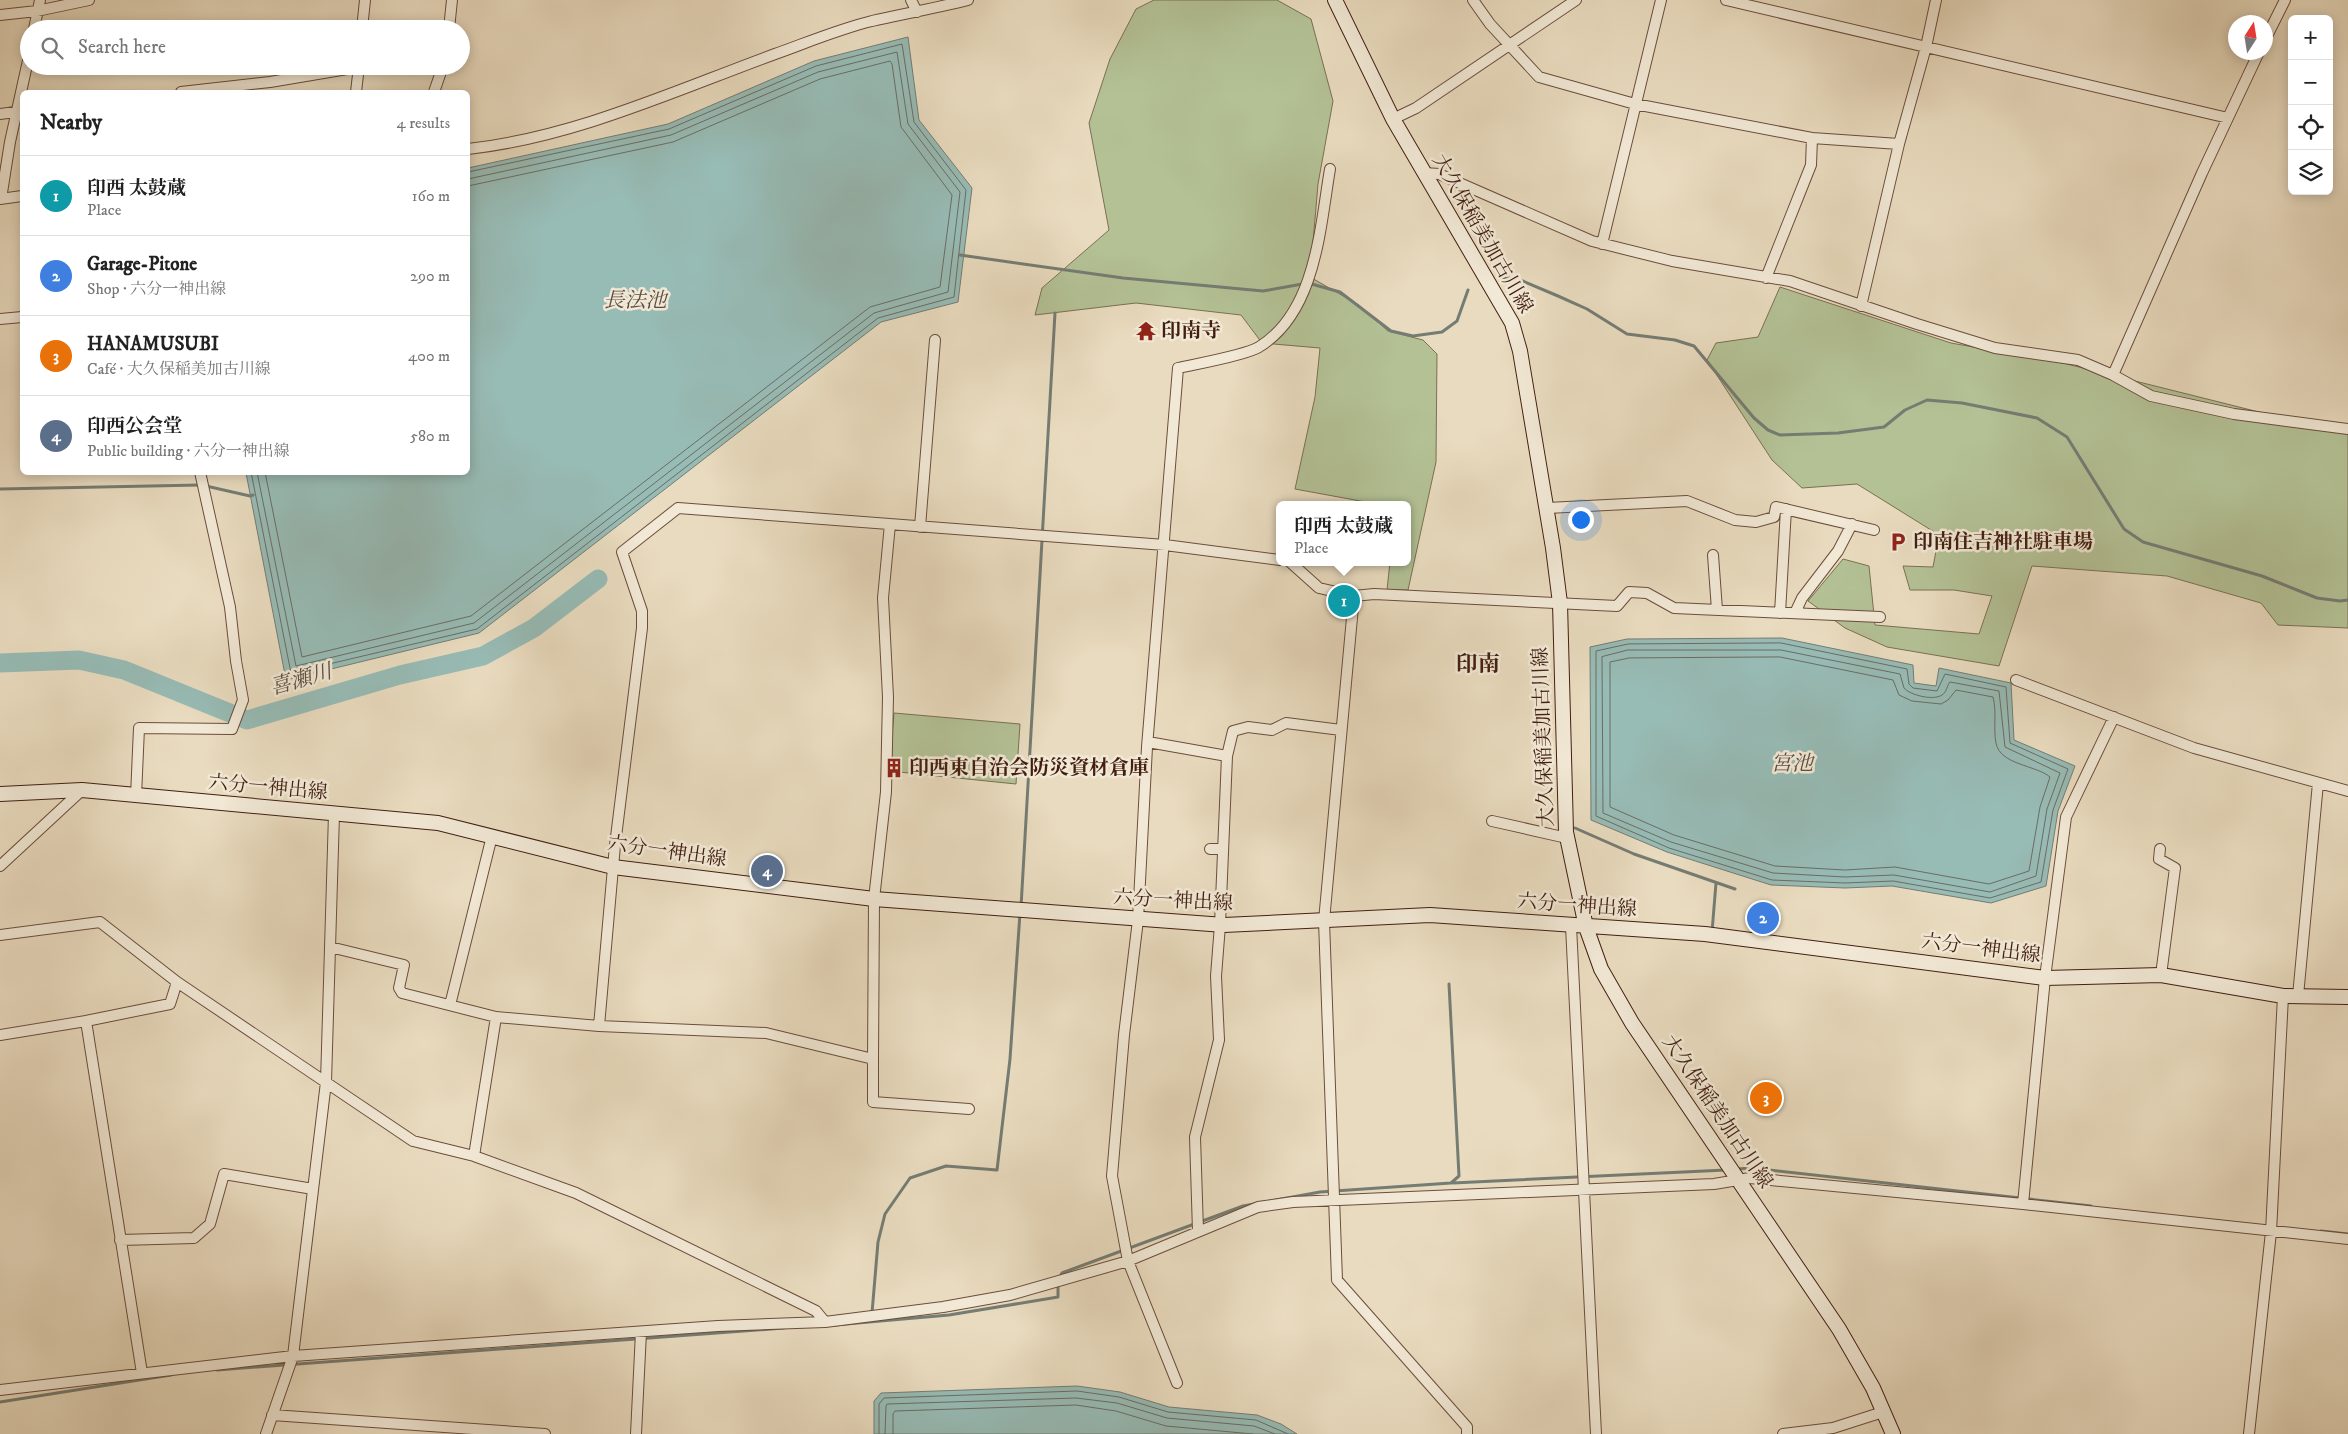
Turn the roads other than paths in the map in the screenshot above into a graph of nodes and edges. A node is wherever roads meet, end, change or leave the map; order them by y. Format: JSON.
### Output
{"nodes":[{"id":1,"x":40,"y":0,"type":"edge"},
{"id":2,"x":89,"y":0,"type":"edge"},
{"id":3,"x":365,"y":0,"type":"edge"},
{"id":4,"x":452,"y":0,"type":"edge"},
{"id":5,"x":911,"y":0,"type":"edge"},
{"id":6,"x":968,"y":0,"type":"edge"},
{"id":7,"x":1335,"y":0,"type":"edge"},
{"id":8,"x":1474,"y":0,"type":"edge"},
{"id":9,"x":1576,"y":0,"type":"edge"},
{"id":10,"x":1661,"y":0,"type":"edge"},
{"id":11,"x":1726,"y":0,"type":"edge"},
{"id":12,"x":1936,"y":0,"type":"edge"},
{"id":13,"x":2285,"y":0,"type":"edge"},
{"id":14,"x":37,"y":11,"type":"junction"},
{"id":15,"x":917,"y":12,"type":"junction"},
{"id":16,"x":0,"y":15,"type":"edge"},
{"id":17,"x":36,"y":20,"type":"edge"},
{"id":18,"x":363,"y":20,"type":"edge"},
{"id":19,"x":450,"y":20,"type":"edge"},
{"id":20,"x":2273,"y":24,"type":"edge"},
{"id":21,"x":1508,"y":46,"type":"junction"},
{"id":22,"x":1926,"y":47,"type":"junction"},
{"id":23,"x":2255,"y":60,"type":"edge"},
{"id":24,"x":26,"y":75,"type":"edge"},
{"id":25,"x":312,"y":75,"type":"edge"},
{"id":26,"x":358,"y":75,"type":"edge"},
{"id":27,"x":440,"y":75,"type":"edge"},
{"id":28,"x":24,"y":90,"type":"edge"},
{"id":29,"x":199,"y":90,"type":"edge"},
{"id":30,"x":356,"y":90,"type":"edge"},
{"id":31,"x":435,"y":90,"type":"edge"},
{"id":32,"x":1635,"y":104,"type":"junction"},
{"id":33,"x":20,"y":112,"type":"edge"},
{"id":34,"x":0,"y":114,"type":"edge"},
{"id":35,"x":2228,"y":118,"type":"junction"},
{"id":36,"x":1393,"y":119,"type":"junction"},
{"id":37,"x":1812,"y":138,"type":"junction"},
{"id":38,"x":1899,"y":144,"type":"junction"},
{"id":39,"x":470,"y":149,"type":"edge"},
{"id":40,"x":1330,"y":169,"type":"dead end"},
{"id":41,"x":1424,"y":173,"type":"junction"},
{"id":42,"x":20,"y":196,"type":"edge"},
{"id":43,"x":0,"y":199,"type":"edge"},
{"id":44,"x":1602,"y":244,"type":"junction"},
{"id":45,"x":1766,"y":278,"type":"junction"},
{"id":46,"x":1861,"y":306,"type":"junction"},
{"id":47,"x":20,"y":317,"type":"edge"},
{"id":48,"x":0,"y":319,"type":"edge"},
{"id":49,"x":934,"y":340,"type":"dead end"},
{"id":50,"x":2113,"y":375,"type":"junction"},
{"id":51,"x":2348,"y":429,"type":"edge"},
{"id":52,"x":201,"y":475,"type":"edge"},
{"id":53,"x":1547,"y":508,"type":"junction"},
{"id":54,"x":1786,"y":509,"type":"junction"},
{"id":55,"x":890,"y":524,"type":"junction"},
{"id":56,"x":1852,"y":524,"type":"junction"},
{"id":57,"x":920,"y":527,"type":"junction"},
{"id":58,"x":1874,"y":530,"type":"dead end"},
{"id":59,"x":1166,"y":545,"type":"junction"},
{"id":60,"x":1713,"y":555,"type":"dead end"},
{"id":61,"x":1276,"y":559,"type":"edge"},
{"id":62,"x":1294,"y":566,"type":"edge"},
{"id":63,"x":1354,"y":596,"type":"junction"},
{"id":64,"x":1560,"y":603,"type":"junction"},
{"id":65,"x":1717,"y":610,"type":"junction"},
{"id":66,"x":1780,"y":612,"type":"junction"},
{"id":67,"x":1795,"y":613,"type":"junction"},
{"id":68,"x":1880,"y":617,"type":"dead end"},
{"id":69,"x":2016,"y":680,"type":"dead end"},
{"id":70,"x":2114,"y":717,"type":"junction"},
{"id":71,"x":1342,"y":730,"type":"junction"},
{"id":72,"x":1148,"y":742,"type":"junction"},
{"id":73,"x":1227,"y":756,"type":"junction"},
{"id":74,"x":2318,"y":783,"type":"junction"},
{"id":75,"x":82,"y":790,"type":"junction"},
{"id":76,"x":2348,"y":791,"type":"edge"},
{"id":77,"x":0,"y":794,"type":"edge"},
{"id":78,"x":136,"y":796,"type":"junction"},
{"id":79,"x":334,"y":814,"type":"junction"},
{"id":80,"x":1492,"y":822,"type":"dead end"},
{"id":81,"x":492,"y":836,"type":"junction"},
{"id":82,"x":1567,"y":838,"type":"junction"},
{"id":83,"x":1210,"y":849,"type":"dead end"},
{"id":84,"x":1223,"y":849,"type":"junction"},
{"id":85,"x":2160,"y":849,"type":"dead end"},
{"id":86,"x":0,"y":866,"type":"edge"},
{"id":87,"x":613,"y":867,"type":"junction"},
{"id":88,"x":874,"y":899,"type":"junction"},
{"id":89,"x":1138,"y":920,"type":"junction"},
{"id":90,"x":1324,"y":921,"type":"junction"},
{"id":91,"x":1220,"y":925,"type":"junction"},
{"id":92,"x":1571,"y":926,"type":"junction"},
{"id":93,"x":1586,"y":927,"type":"junction"},
{"id":94,"x":0,"y":935,"type":"edge"},
{"id":95,"x":330,"y":948,"type":"junction"},
{"id":96,"x":2161,"y":976,"type":"junction"},
{"id":97,"x":2045,"y":978,"type":"junction"},
{"id":98,"x":176,"y":982,"type":"junction"},
{"id":99,"x":2283,"y":996,"type":"junction"},
{"id":100,"x":2298,"y":996,"type":"junction"},
{"id":101,"x":2348,"y":997,"type":"edge"},
{"id":102,"x":450,"y":1006,"type":"junction"},
{"id":103,"x":496,"y":1017,"type":"junction"},
{"id":104,"x":86,"y":1021,"type":"junction"},
{"id":105,"x":599,"y":1026,"type":"junction"},
{"id":106,"x":0,"y":1035,"type":"edge"},
{"id":107,"x":873,"y":1060,"type":"junction"},
{"id":108,"x":326,"y":1082,"type":"junction"},
{"id":109,"x":969,"y":1109,"type":"dead end"},
{"id":110,"x":474,"y":1156,"type":"junction"},
{"id":111,"x":1738,"y":1179,"type":"junction"},
{"id":112,"x":314,"y":1189,"type":"junction"},
{"id":113,"x":1584,"y":1189,"type":"junction"},
{"id":114,"x":1334,"y":1199,"type":"junction"},
{"id":115,"x":2023,"y":1204,"type":"junction"},
{"id":116,"x":1198,"y":1231,"type":"junction"},
{"id":117,"x":2271,"y":1232,"type":"junction"},
{"id":118,"x":2348,"y":1239,"type":"edge"},
{"id":119,"x":120,"y":1240,"type":"junction"},
{"id":120,"x":1128,"y":1261,"type":"junction"},
{"id":121,"x":825,"y":1322,"type":"junction"},
{"id":122,"x":641,"y":1332,"type":"junction"},
{"id":123,"x":293,"y":1356,"type":"junction"},
{"id":124,"x":142,"y":1373,"type":"junction"},
{"id":125,"x":1177,"y":1383,"type":"dead end"},
{"id":126,"x":0,"y":1390,"type":"edge"},
{"id":127,"x":1883,"y":1412,"type":"junction"},
{"id":128,"x":272,"y":1415,"type":"junction"},
{"id":129,"x":432,"y":1430,"type":"edge"},
{"id":130,"x":266,"y":1434,"type":"edge"},
{"id":131,"x":545,"y":1434,"type":"edge"},
{"id":132,"x":636,"y":1434,"type":"edge"},
{"id":133,"x":1467,"y":1434,"type":"edge"},
{"id":134,"x":1596,"y":1434,"type":"edge"},
{"id":135,"x":1783,"y":1434,"type":"edge"},
{"id":136,"x":1893,"y":1434,"type":"edge"},
{"id":137,"x":2249,"y":1434,"type":"edge"}],
"edges":[{"from":1,"to":14,"type":"street"},
{"from":2,"to":14,"type":"street"},
{"from":3,"to":18,"type":"street"},
{"from":4,"to":19,"type":"street"},
{"from":5,"to":15,"type":"street"},
{"from":6,"to":15,"type":"street"},
{"from":7,"to":36,"type":"main road","name":"大久保稲美加古川線"},
{"from":8,"to":21,"type":"street"},
{"from":9,"to":21,"type":"street"},
{"from":10,"to":32,"type":"street"},
{"from":11,"to":22,"type":"street"},
{"from":12,"to":22,"type":"street"},
{"from":13,"to":20,"type":"street"},
{"from":14,"to":16,"type":"street"},
{"from":14,"to":17,"type":"street"},
{"from":15,"to":39,"type":"street"},
{"from":21,"to":32,"type":"street"},
{"from":21,"to":36,"type":"street"},
{"from":22,"to":35,"type":"street"},
{"from":22,"to":38,"type":"street"},
{"from":23,"to":35,"type":"street"},
{"from":24,"to":28,"type":"street"},
{"from":25,"to":29,"type":"street"},
{"from":26,"to":30,"type":"street"},
{"from":27,"to":31,"type":"street"},
{"from":32,"to":37,"type":"street"},
{"from":32,"to":44,"type":"street"},
{"from":33,"to":34,"type":"street"},
{"from":33,"to":43,"type":"street"},
{"from":35,"to":50,"type":"street"},
{"from":36,"to":41,"type":"main road","name":"大久保稲美加古川線"},
{"from":37,"to":38,"type":"street"},
{"from":37,"to":45,"type":"street"},
{"from":38,"to":46,"type":"street"},
{"from":40,"to":59,"type":"street"},
{"from":41,"to":44,"type":"street"},
{"from":41,"to":53,"type":"main road","name":"大久保稲美加古川線"},
{"from":42,"to":43,"type":"street"},
{"from":44,"to":45,"type":"street"},
{"from":45,"to":46,"type":"street"},
{"from":46,"to":50,"type":"street"},
{"from":47,"to":48,"type":"street"},
{"from":49,"to":57,"type":"street"},
{"from":50,"to":51,"type":"street"},
{"from":52,"to":78,"type":"street"},
{"from":53,"to":54,"type":"street"},
{"from":53,"to":64,"type":"main road","name":"大久保稲美加古川線"},
{"from":54,"to":56,"type":"street"},
{"from":54,"to":66,"type":"street"},
{"from":55,"to":57,"type":"street"},
{"from":55,"to":87,"type":"street"},
{"from":55,"to":88,"type":"street"},
{"from":56,"to":58,"type":"street"},
{"from":56,"to":67,"type":"street"},
{"from":57,"to":59,"type":"street"},
{"from":59,"to":61,"type":"street"},
{"from":59,"to":72,"type":"street"},
{"from":60,"to":65,"type":"street"},
{"from":62,"to":63,"type":"street"},
{"from":63,"to":64,"type":"street"},
{"from":63,"to":71,"type":"street"},
{"from":64,"to":65,"type":"street"},
{"from":64,"to":82,"type":"main road","name":"大久保稲美加古川線"},
{"from":65,"to":66,"type":"street"},
{"from":66,"to":67,"type":"street"},
{"from":67,"to":68,"type":"street"},
{"from":69,"to":70,"type":"street"},
{"from":70,"to":74,"type":"street"},
{"from":70,"to":97,"type":"street"},
{"from":71,"to":73,"type":"street"},
{"from":71,"to":90,"type":"street"},
{"from":72,"to":73,"type":"street"},
{"from":72,"to":89,"type":"street"},
{"from":73,"to":84,"type":"street"},
{"from":74,"to":76,"type":"street"},
{"from":74,"to":100,"type":"street"},
{"from":75,"to":77,"type":"main road","name":"六分一神出線"},
{"from":75,"to":78,"type":"main road","name":"六分一神出線"},
{"from":75,"to":86,"type":"street"},
{"from":78,"to":79,"type":"main road","name":"六分一神出線"},
{"from":79,"to":81,"type":"main road","name":"六分一神出線"},
{"from":79,"to":95,"type":"street"},
{"from":80,"to":82,"type":"street"},
{"from":81,"to":87,"type":"main road","name":"六分一神出線"},
{"from":81,"to":102,"type":"street"},
{"from":82,"to":93,"type":"main road","name":"大久保稲美加古川線"},
{"from":83,"to":84,"type":"street"},
{"from":84,"to":91,"type":"street"},
{"from":85,"to":96,"type":"street"},
{"from":87,"to":88,"type":"main road","name":"六分一神出線"},
{"from":87,"to":105,"type":"street"},
{"from":88,"to":89,"type":"main road","name":"六分一神出線"},
{"from":88,"to":107,"type":"street"},
{"from":89,"to":91,"type":"main road","name":"六分一神出線"},
{"from":89,"to":120,"type":"street"},
{"from":90,"to":91,"type":"main road","name":"六分一神出線"},
{"from":90,"to":92,"type":"main road","name":"六分一神出線"},
{"from":90,"to":114,"type":"street"},
{"from":91,"to":116,"type":"street"},
{"from":92,"to":93,"type":"main road","name":"六分一神出線"},
{"from":92,"to":113,"type":"street"},
{"from":93,"to":97,"type":"main road","name":"六分一神出線"},
{"from":93,"to":111,"type":"main road","name":"大久保稲美加古川線"},
{"from":94,"to":98,"type":"street"},
{"from":95,"to":102,"type":"street"},
{"from":95,"to":108,"type":"street"},
{"from":96,"to":97,"type":"main road","name":"六分一神出線"},
{"from":96,"to":99,"type":"main road","name":"六分一神出線"},
{"from":97,"to":115,"type":"street"},
{"from":98,"to":104,"type":"street"},
{"from":98,"to":108,"type":"street"},
{"from":99,"to":100,"type":"main road","name":"六分一神出線"},
{"from":99,"to":117,"type":"street"},
{"from":100,"to":101,"type":"main road","name":"六分一神出線"},
{"from":102,"to":103,"type":"street"},
{"from":103,"to":105,"type":"street"},
{"from":103,"to":110,"type":"street"},
{"from":104,"to":106,"type":"street"},
{"from":104,"to":119,"type":"street"},
{"from":105,"to":107,"type":"street"},
{"from":107,"to":109,"type":"street"},
{"from":108,"to":110,"type":"street"},
{"from":108,"to":112,"type":"street"},
{"from":110,"to":121,"type":"street"},
{"from":111,"to":113,"type":"street"},
{"from":111,"to":115,"type":"street"},
{"from":111,"to":127,"type":"main road","name":"大久保稲美加古川線"},
{"from":112,"to":119,"type":"street"},
{"from":112,"to":123,"type":"street"},
{"from":113,"to":114,"type":"street"},
{"from":113,"to":134,"type":"street"},
{"from":114,"to":116,"type":"street"},
{"from":114,"to":133,"type":"street"},
{"from":115,"to":117,"type":"street"},
{"from":116,"to":120,"type":"street"},
{"from":117,"to":118,"type":"street"},
{"from":117,"to":137,"type":"street"},
{"from":119,"to":124,"type":"street"},
{"from":120,"to":121,"type":"street"},
{"from":120,"to":125,"type":"street"},
{"from":121,"to":122,"type":"street"},
{"from":122,"to":123,"type":"street"},
{"from":122,"to":132,"type":"street"},
{"from":123,"to":124,"type":"street"},
{"from":123,"to":128,"type":"street"},
{"from":124,"to":126,"type":"street"},
{"from":127,"to":135,"type":"street"},
{"from":127,"to":136,"type":"main road","name":"大久保稲美加古川線"},
{"from":128,"to":129,"type":"street"},
{"from":128,"to":130,"type":"street"},
{"from":129,"to":131,"type":"street"}]}
